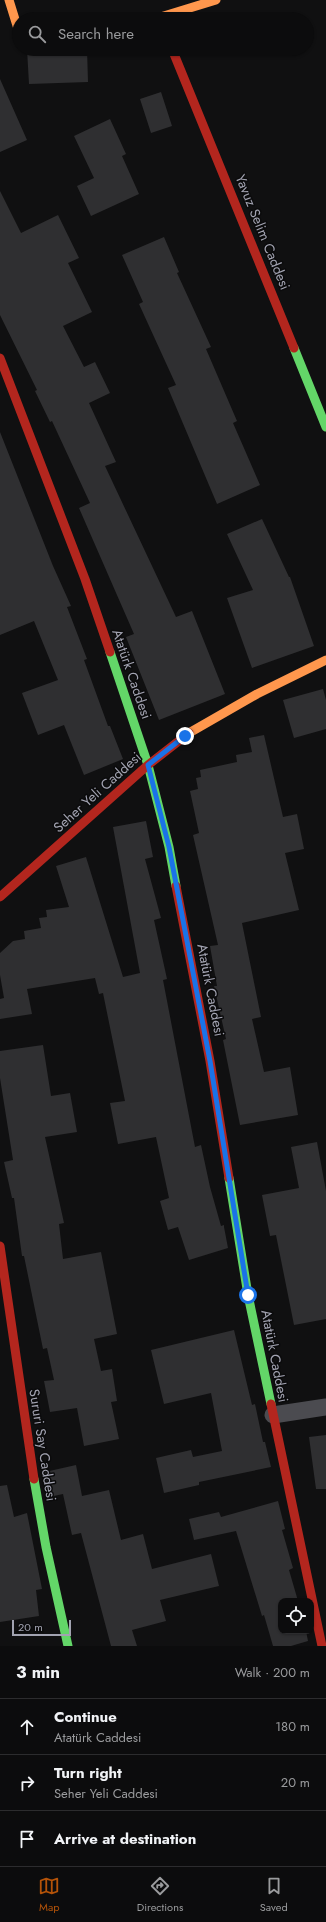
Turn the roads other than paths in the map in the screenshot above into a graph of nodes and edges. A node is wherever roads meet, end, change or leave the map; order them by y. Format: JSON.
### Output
{"nodes":[{"id":1,"x":9,"y":0,"type":"edge"},
{"id":2,"x":216,"y":0,"type":"edge"},
{"id":3,"x":158,"y":6,"type":"dead end"},
{"id":4,"x":13,"y":12,"type":"edge"},
{"id":5,"x":158,"y":12,"type":"edge"},
{"id":6,"x":180,"y":12,"type":"edge"},
{"id":7,"x":6,"y":30,"type":"dead end"},
{"id":8,"x":12,"y":30,"type":"edge"},
{"id":9,"x":175,"y":56,"type":"edge"},
{"id":10,"x":0,"y":358,"type":"edge"},
{"id":11,"x":326,"y":427,"type":"edge"},
{"id":12,"x":326,"y":660,"type":"edge"},
{"id":13,"x":148,"y":765,"type":"junction"},
{"id":14,"x":0,"y":897,"type":"edge"},
{"id":15,"x":0,"y":1246,"type":"edge"},
{"id":16,"x":326,"y":1407,"type":"edge"},
{"id":17,"x":273,"y":1415,"type":"junction"},
{"id":18,"x":68,"y":1646,"type":"edge"},
{"id":19,"x":322,"y":1646,"type":"edge"}],
"edges":[{"from":1,"to":4,"type":"street"},
{"from":2,"to":6,"type":"street"},
{"from":3,"to":5,"type":"street"},
{"from":7,"to":8,"type":"street"},
{"from":9,"to":11,"type":"street","name":"Yavuz Selim Caddesi"},
{"from":10,"to":13,"type":"street","name":"Atatürk Caddesi"},
{"from":12,"to":13,"type":"street","name":"Seher Yeli Caddesi"},
{"from":13,"to":14,"type":"street","name":"Seher Yeli Caddesi"},
{"from":13,"to":17,"type":"street","name":"Atatürk Caddesi"},
{"from":15,"to":18,"type":"street","name":"Sururi Say Caddesi"},
{"from":16,"to":17,"type":"street"},
{"from":17,"to":19,"type":"street","name":"Atatürk Caddesi"}]}
